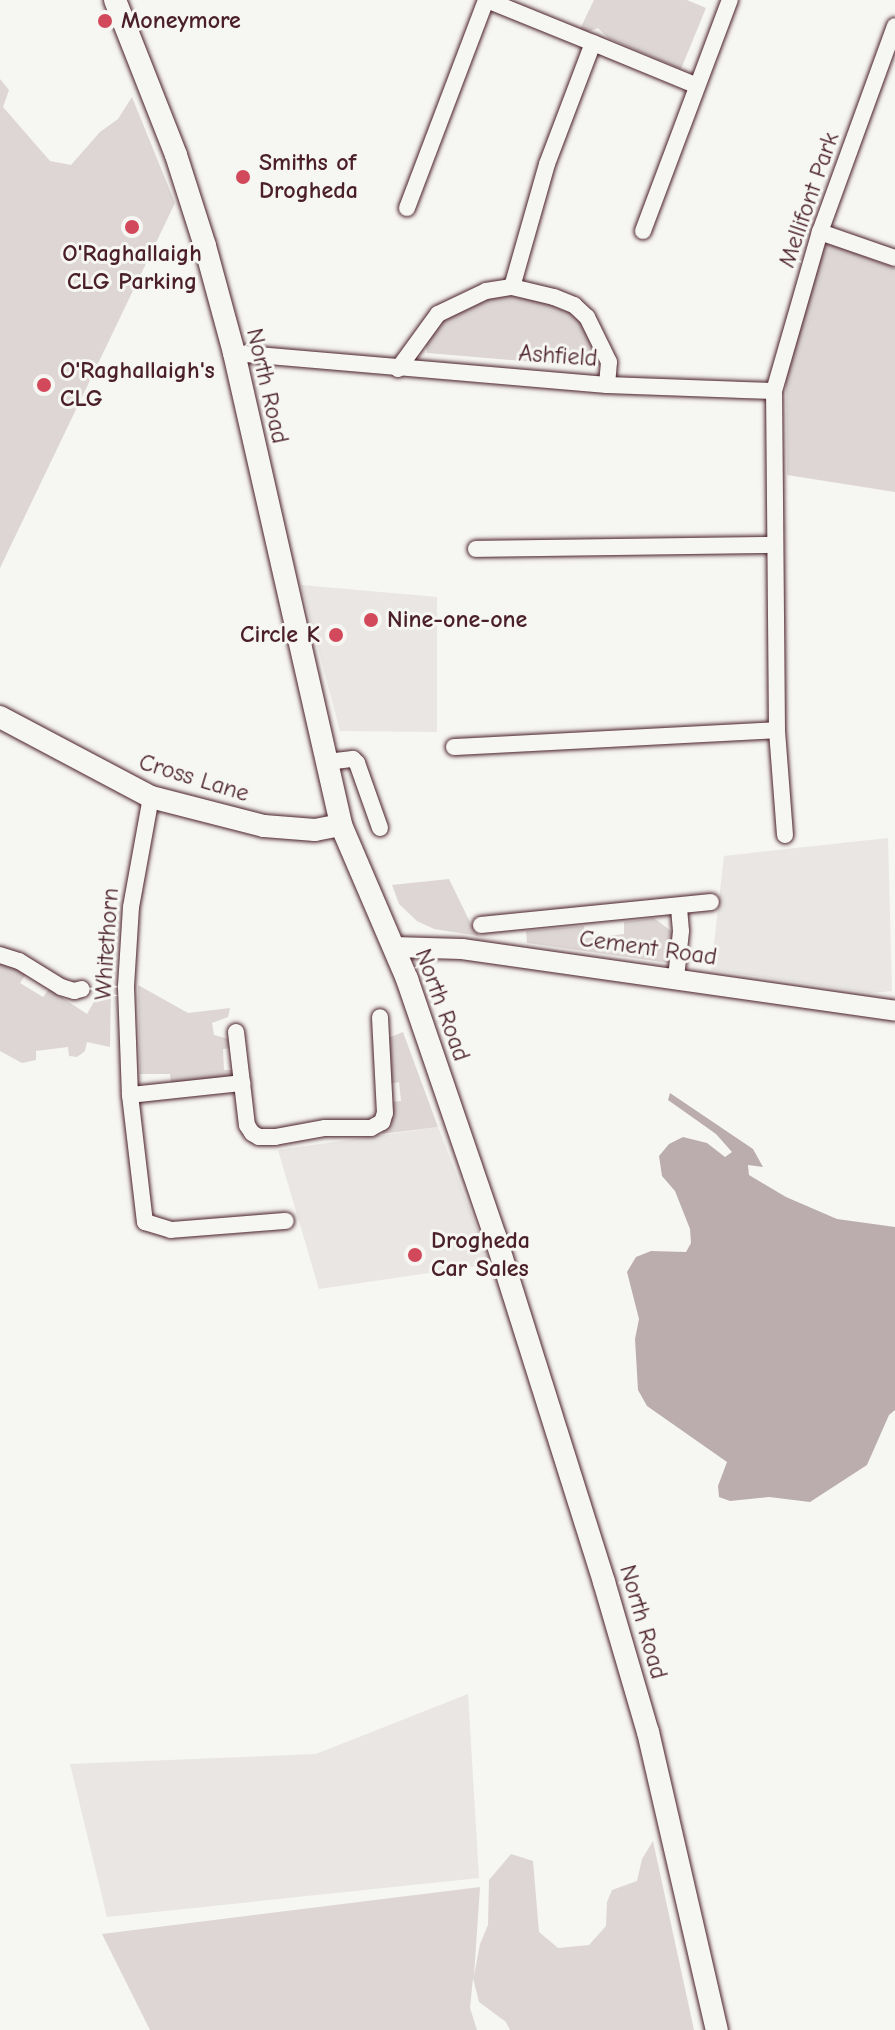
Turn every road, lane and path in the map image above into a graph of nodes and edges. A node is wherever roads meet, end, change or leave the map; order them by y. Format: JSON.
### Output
{"nodes":[{"id":1,"x":115,"y":0,"type":"edge"},
{"id":2,"x":486,"y":0,"type":"edge"},
{"id":3,"x":730,"y":0,"type":"edge"},
{"id":4,"x":895,"y":26,"type":"edge"},
{"id":5,"x":593,"y":43,"type":"junction"},
{"id":6,"x":695,"y":85,"type":"junction"},
{"id":7,"x":407,"y":208,"type":"dead end"},
{"id":8,"x":643,"y":231,"type":"dead end"},
{"id":9,"x":820,"y":232,"type":"junction"},
{"id":10,"x":895,"y":258,"type":"edge"},
{"id":11,"x":512,"y":287,"type":"junction"},
{"id":12,"x":234,"y":353,"type":"junction"},
{"id":13,"x":398,"y":369,"type":"junction"},
{"id":14,"x":607,"y":385,"type":"junction"},
{"id":15,"x":774,"y":391,"type":"junction"},
{"id":16,"x":774,"y":545,"type":"junction"},
{"id":17,"x":476,"y":549,"type":"dead end"},
{"id":18,"x":0,"y":717,"type":"edge"},
{"id":19,"x":777,"y":730,"type":"junction"},
{"id":20,"x":454,"y":747,"type":"dead end"},
{"id":21,"x":327,"y":762,"type":"junction"},
{"id":22,"x":151,"y":797,"type":"junction"},
{"id":23,"x":341,"y":825,"type":"junction"},
{"id":24,"x":380,"y":828,"type":"dead end"},
{"id":25,"x":785,"y":835,"type":"dead end"},
{"id":26,"x":711,"y":902,"type":"dead end"},
{"id":27,"x":679,"y":906,"type":"junction"},
{"id":28,"x":481,"y":925,"type":"dead end"},
{"id":29,"x":393,"y":947,"type":"junction"},
{"id":30,"x":0,"y":955,"type":"edge"},
{"id":31,"x":676,"y":978,"type":"junction"},
{"id":32,"x":82,"y":989,"type":"dead end"},
{"id":33,"x":895,"y":1011,"type":"edge"},
{"id":34,"x":380,"y":1017,"type":"dead end"},
{"id":35,"x":236,"y":1032,"type":"dead end"},
{"id":36,"x":242,"y":1083,"type":"junction"},
{"id":37,"x":130,"y":1095,"type":"junction"},
{"id":38,"x":286,"y":1221,"type":"dead end"},
{"id":39,"x":717,"y":2030,"type":"edge"}],
"edges":[{"from":1,"to":12,"type":"main road","name":"North Road"},
{"from":2,"to":5,"type":"street"},
{"from":2,"to":7,"type":"street"},
{"from":3,"to":6,"type":"street"},
{"from":4,"to":9,"type":"street","name":"Mellifont Park"},
{"from":5,"to":6,"type":"street"},
{"from":5,"to":11,"type":"street"},
{"from":6,"to":8,"type":"street"},
{"from":9,"to":10,"type":"street"},
{"from":9,"to":15,"type":"street","name":"Mellifont Park"},
{"from":11,"to":13,"type":"street","name":"Ashfield"},
{"from":11,"to":14,"type":"street","name":"Ashfield"},
{"from":12,"to":13,"type":"street","name":"Ashfield"},
{"from":12,"to":21,"type":"main road","name":"North Road"},
{"from":13,"to":14,"type":"street","name":"Ashfield"},
{"from":14,"to":15,"type":"street"},
{"from":15,"to":16,"type":"street","name":"Mellifont Park"},
{"from":16,"to":17,"type":"street"},
{"from":16,"to":19,"type":"street","name":"Mellifont Park"},
{"from":18,"to":22,"type":"main road","name":"Cross Lane"},
{"from":19,"to":20,"type":"street"},
{"from":19,"to":25,"type":"street","name":"Mellifont Park"},
{"from":21,"to":23,"type":"main road","name":"North Road"},
{"from":21,"to":24,"type":"street"},
{"from":22,"to":23,"type":"main road","name":"Cross Lane"},
{"from":22,"to":37,"type":"street","name":"Whitethorn"},
{"from":23,"to":29,"type":"main road","name":"North Road"},
{"from":26,"to":27,"type":"street"},
{"from":27,"to":28,"type":"street"},
{"from":27,"to":31,"type":"street"},
{"from":29,"to":31,"type":"street","name":"Cement Road"},
{"from":29,"to":39,"type":"main road","name":"North Road"},
{"from":30,"to":32,"type":"street"},
{"from":31,"to":33,"type":"street","name":"Cement Road"},
{"from":34,"to":36,"type":"street"},
{"from":35,"to":36,"type":"street"},
{"from":36,"to":37,"type":"street"},
{"from":37,"to":38,"type":"street","name":"Whitethorn"}]}
